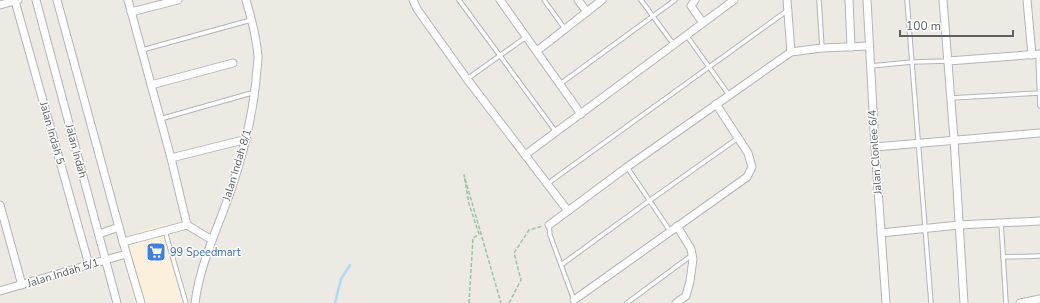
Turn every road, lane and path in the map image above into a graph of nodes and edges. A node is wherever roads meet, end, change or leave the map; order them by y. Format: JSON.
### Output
{"nodes":[{"id":1,"x":17,"y":0,"type":"edge"},
{"id":2,"x":36,"y":0,"type":"edge"},
{"id":3,"x":57,"y":0,"type":"edge"},
{"id":4,"x":128,"y":0,"type":"edge"},
{"id":5,"x":178,"y":0,"type":"edge"},
{"id":6,"x":246,"y":0,"type":"edge"},
{"id":7,"x":413,"y":0,"type":"edge"},
{"id":8,"x":459,"y":0,"type":"edge"},
{"id":9,"x":500,"y":0,"type":"edge"},
{"id":10,"x":544,"y":0,"type":"edge"},
{"id":11,"x":578,"y":0,"type":"edge"},
{"id":12,"x":602,"y":0,"type":"edge"},
{"id":13,"x":641,"y":0,"type":"edge"},
{"id":14,"x":675,"y":0,"type":"edge"},
{"id":15,"x":734,"y":0,"type":"edge"},
{"id":16,"x":787,"y":0,"type":"edge"},
{"id":17,"x":818,"y":0,"type":"edge"},
{"id":18,"x":848,"y":0,"type":"edge"},
{"id":19,"x":867,"y":0,"type":"edge"},
{"id":20,"x":907,"y":0,"type":"edge"},
{"id":21,"x":943,"y":0,"type":"edge"},
{"id":22,"x":1027,"y":0,"type":"edge"},
{"id":23,"x":690,"y":2,"type":"edge"},
{"id":24,"x":0,"y":5,"type":"edge"},
{"id":25,"x":788,"y":10,"type":"junction"},
{"id":26,"x":132,"y":12,"type":"junction"},
{"id":27,"x":587,"y":12,"type":"junction"},
{"id":28,"x":653,"y":16,"type":"junction"},
{"id":29,"x":251,"y":20,"type":"junction"},
{"id":30,"x":703,"y":23,"type":"junction"},
{"id":31,"x":565,"y":29,"type":"junction"},
{"id":32,"x":526,"y":36,"type":"junction"},
{"id":33,"x":687,"y":36,"type":"junction"},
{"id":34,"x":674,"y":45,"type":"junction"},
{"id":35,"x":869,"y":46,"type":"junction"},
{"id":36,"x":822,"y":48,"type":"junction"},
{"id":37,"x":851,"y":48,"type":"junction"},
{"id":38,"x":142,"y":50,"type":"junction"},
{"id":39,"x":536,"y":51,"type":"junction"},
{"id":40,"x":791,"y":52,"type":"junction"},
{"id":41,"x":1037,"y":55,"type":"edge"},
{"id":42,"x":500,"y":56,"type":"junction"},
{"id":43,"x":948,"y":61,"type":"junction"},
{"id":44,"x":912,"y":62,"type":"junction"},
{"id":45,"x":233,"y":63,"type":"dead end"},
{"id":46,"x":870,"y":66,"type":"junction"},
{"id":47,"x":710,"y":67,"type":"junction"},
{"id":48,"x":467,"y":79,"type":"junction"},
{"id":49,"x":560,"y":84,"type":"junction"},
{"id":50,"x":151,"y":85,"type":"junction"},
{"id":51,"x":255,"y":92,"type":"junction"},
{"id":52,"x":1040,"y":93,"type":"edge"},
{"id":53,"x":729,"y":95,"type":"junction"},
{"id":54,"x":951,"y":98,"type":"junction"},
{"id":55,"x":716,"y":104,"type":"junction"},
{"id":56,"x":1040,"y":106,"type":"edge"},
{"id":57,"x":581,"y":114,"type":"junction"},
{"id":58,"x":160,"y":120,"type":"junction"},
{"id":59,"x":556,"y":132,"type":"junction"},
{"id":60,"x":1040,"y":133,"type":"edge"},
{"id":61,"x":738,"y":138,"type":"junction"},
{"id":62,"x":247,"y":139,"type":"junction"},
{"id":63,"x":954,"y":139,"type":"junction"},
{"id":64,"x":918,"y":143,"type":"junction"},
{"id":65,"x":875,"y":147,"type":"junction"},
{"id":66,"x":525,"y":155,"type":"junction"},
{"id":67,"x":171,"y":158,"type":"junction"},
{"id":68,"x":627,"y":167,"type":"junction"},
{"id":69,"x":547,"y":184,"type":"junction"},
{"id":70,"x":649,"y":201,"type":"junction"},
{"id":71,"x":0,"y":205,"type":"edge"},
{"id":72,"x":568,"y":211,"type":"junction"},
{"id":73,"x":1040,"y":221,"type":"edge"},
{"id":74,"x":1001,"y":222,"type":"junction"},
{"id":75,"x":959,"y":224,"type":"junction"},
{"id":76,"x":187,"y":225,"type":"junction"},
{"id":77,"x":550,"y":225,"type":"junction"},
{"id":78,"x":677,"y":226,"type":"junction"},
{"id":79,"x":119,"y":228,"type":"junction"},
{"id":80,"x":924,"y":229,"type":"junction"},
{"id":81,"x":165,"y":231,"type":"junction"},
{"id":82,"x":670,"y":232,"type":"junction"},
{"id":83,"x":881,"y":233,"type":"junction"},
{"id":84,"x":99,"y":234,"type":"junction"},
{"id":85,"x":212,"y":240,"type":"junction"},
{"id":86,"x":123,"y":242,"type":"junction"},
{"id":87,"x":126,"y":254,"type":"junction"},
{"id":88,"x":692,"y":255,"type":"junction"},
{"id":89,"x":1040,"y":256,"type":"edge"},
{"id":90,"x":1003,"y":258,"type":"junction"},
{"id":91,"x":105,"y":260,"type":"junction"},
{"id":92,"x":89,"y":265,"type":"junction"},
{"id":93,"x":561,"y":265,"type":"junction"},
{"id":94,"x":22,"y":285,"type":"junction"},
{"id":95,"x":0,"y":291,"type":"edge"},
{"id":96,"x":1040,"y":299,"type":"edge"},
{"id":97,"x":575,"y":302,"type":"edge"},
{"id":98,"x":117,"y":303,"type":"edge"},
{"id":99,"x":141,"y":303,"type":"edge"},
{"id":100,"x":186,"y":303,"type":"edge"},
{"id":101,"x":195,"y":303,"type":"edge"},
{"id":102,"x":469,"y":303,"type":"edge"},
{"id":103,"x":501,"y":303,"type":"edge"},
{"id":104,"x":509,"y":303,"type":"edge"},
{"id":105,"x":627,"y":303,"type":"edge"},
{"id":106,"x":676,"y":303,"type":"edge"},
{"id":107,"x":886,"y":303,"type":"edge"},
{"id":108,"x":931,"y":303,"type":"edge"},
{"id":109,"x":964,"y":303,"type":"edge"},
{"id":110,"x":1006,"y":303,"type":"edge"},
{"id":111,"x":1020,"y":303,"type":"edge"}],
"edges":[{"from":1,"to":24,"type":"street"},
{"from":1,"to":92,"type":"street","name":"Jalan Indah 5"},
{"from":2,"to":84,"type":"street","name":"Jalan Indah"},
{"from":3,"to":79,"type":"street"},
{"from":4,"to":26,"type":"street"},
{"from":5,"to":26,"type":"street"},
{"from":6,"to":29,"type":"street","name":"Jalan Indah 8/1"},
{"from":7,"to":48,"type":"street"},
{"from":8,"to":42,"type":"lane"},
{"from":9,"to":32,"type":"street"},
{"from":10,"to":31,"type":"lane"},
{"from":11,"to":27,"type":"street"},
{"from":12,"to":27,"type":"street"},
{"from":13,"to":28,"type":"lane"},
{"from":14,"to":28,"type":"lane"},
{"from":15,"to":30,"type":"street"},
{"from":16,"to":25,"type":"street"},
{"from":17,"to":36,"type":"lane"},
{"from":18,"to":37,"type":"street"},
{"from":19,"to":35,"type":"street","name":"Jalan Clonlee 6/4"},
{"from":20,"to":44,"type":"lane"},
{"from":21,"to":43,"type":"street"},
{"from":22,"to":41,"type":"street"},
{"from":23,"to":30,"type":"street"},
{"from":25,"to":40,"type":"street"},
{"from":25,"to":47,"type":"lane"},
{"from":26,"to":38,"type":"street"},
{"from":27,"to":31,"type":"street"},
{"from":28,"to":34,"type":"lane"},
{"from":28,"to":49,"type":"lane"},
{"from":29,"to":38,"type":"lane"},
{"from":29,"to":51,"type":"street","name":"Jalan Indah 8/1"},
{"from":30,"to":33,"type":"street"},
{"from":31,"to":39,"type":"street"},
{"from":32,"to":39,"type":"street"},
{"from":32,"to":42,"type":"lane"},
{"from":33,"to":34,"type":"street"},
{"from":33,"to":47,"type":"lane"},
{"from":34,"to":57,"type":"street"},
{"from":35,"to":37,"type":"street"},
{"from":35,"to":46,"type":"street","name":"Jalan Clonlee 6/4"},
{"from":36,"to":37,"type":"street"},
{"from":36,"to":40,"type":"street"},
{"from":38,"to":50,"type":"street"},
{"from":39,"to":49,"type":"street"},
{"from":40,"to":53,"type":"street"},
{"from":41,"to":43,"type":"street"},
{"from":41,"to":52,"type":"lane"},
{"from":42,"to":48,"type":"lane"},
{"from":42,"to":59,"type":"lane"},
{"from":43,"to":44,"type":"lane"},
{"from":43,"to":54,"type":"street"},
{"from":44,"to":46,"type":"lane"},
{"from":44,"to":64,"type":"lane"},
{"from":45,"to":50,"type":"street"},
{"from":46,"to":65,"type":"street","name":"Jalan Clonlee 6/4"},
{"from":47,"to":53,"type":"lane"},
{"from":47,"to":69,"type":"lane"},
{"from":48,"to":66,"type":"street"},
{"from":49,"to":57,"type":"street"},
{"from":50,"to":58,"type":"street"},
{"from":51,"to":58,"type":"lane"},
{"from":51,"to":62,"type":"street","name":"Jalan Indah 8/1"},
{"from":52,"to":54,"type":"lane"},
{"from":52,"to":56,"type":"lane"},
{"from":53,"to":55,"type":"street"},
{"from":54,"to":63,"type":"street"},
{"from":55,"to":61,"type":"street"},
{"from":55,"to":68,"type":"street"},
{"from":57,"to":59,"type":"street"},
{"from":58,"to":67,"type":"street"},
{"from":59,"to":66,"type":"street"},
{"from":60,"to":63,"type":"street"},
{"from":61,"to":70,"type":"lane"},
{"from":61,"to":78,"type":"street"},
{"from":62,"to":67,"type":"street"},
{"from":62,"to":85,"type":"street","name":"Jalan Indah 8/1"},
{"from":63,"to":64,"type":"street"},
{"from":63,"to":75,"type":"street"},
{"from":64,"to":65,"type":"street"},
{"from":64,"to":80,"type":"lane"},
{"from":65,"to":83,"type":"street","name":"Jalan Clonlee 6/4"},
{"from":66,"to":69,"type":"street"},
{"from":67,"to":76,"type":"street"},
{"from":68,"to":70,"type":"lane"},
{"from":68,"to":72,"type":"street"},
{"from":69,"to":72,"type":"street"},
{"from":70,"to":82,"type":"lane"},
{"from":70,"to":93,"type":"lane"},
{"from":71,"to":94,"type":"street"},
{"from":72,"to":77,"type":"street"},
{"from":73,"to":74,"type":"street"},
{"from":74,"to":75,"type":"street"},
{"from":74,"to":90,"type":"lane"},
{"from":75,"to":80,"type":"street"},
{"from":75,"to":109,"type":"street"},
{"from":76,"to":81,"type":"street"},
{"from":76,"to":85,"type":"street"},
{"from":77,"to":93,"type":"lane"},
{"from":77,"to":104,"type":"path"},
{"from":78,"to":82,"type":"street"},
{"from":78,"to":88,"type":"street"},
{"from":79,"to":84,"type":"street"},
{"from":79,"to":86,"type":"street"},
{"from":80,"to":83,"type":"street"},
{"from":80,"to":108,"type":"lane"},
{"from":81,"to":86,"type":"street"},
{"from":81,"to":100,"type":"lane"},
{"from":82,"to":97,"type":"street"},
{"from":83,"to":107,"type":"street","name":"Jalan Clonlee 6/4"},
{"from":84,"to":91,"type":"street","name":"Jalan Indah"},
{"from":85,"to":101,"type":"street","name":"Jalan Indah 8/1"},
{"from":86,"to":87,"type":"street"},
{"from":87,"to":91,"type":"street","name":"Jalan Indah 5/1"},
{"from":87,"to":99,"type":"street"},
{"from":88,"to":105,"type":"lane"},
{"from":88,"to":106,"type":"street"},
{"from":89,"to":90,"type":"lane"},
{"from":90,"to":110,"type":"lane"},
{"from":91,"to":92,"type":"street","name":"Jalan Indah 5/1"},
{"from":91,"to":98,"type":"street","name":"Jalan Indah"},
{"from":92,"to":94,"type":"street","name":"Jalan Indah 5/1"},
{"from":93,"to":97,"type":"lane"},
{"from":94,"to":95,"type":"street","name":"Jalan Indah 5/1"},
{"from":96,"to":111,"type":"street"},
{"from":102,"to":103,"type":"path"}]}
